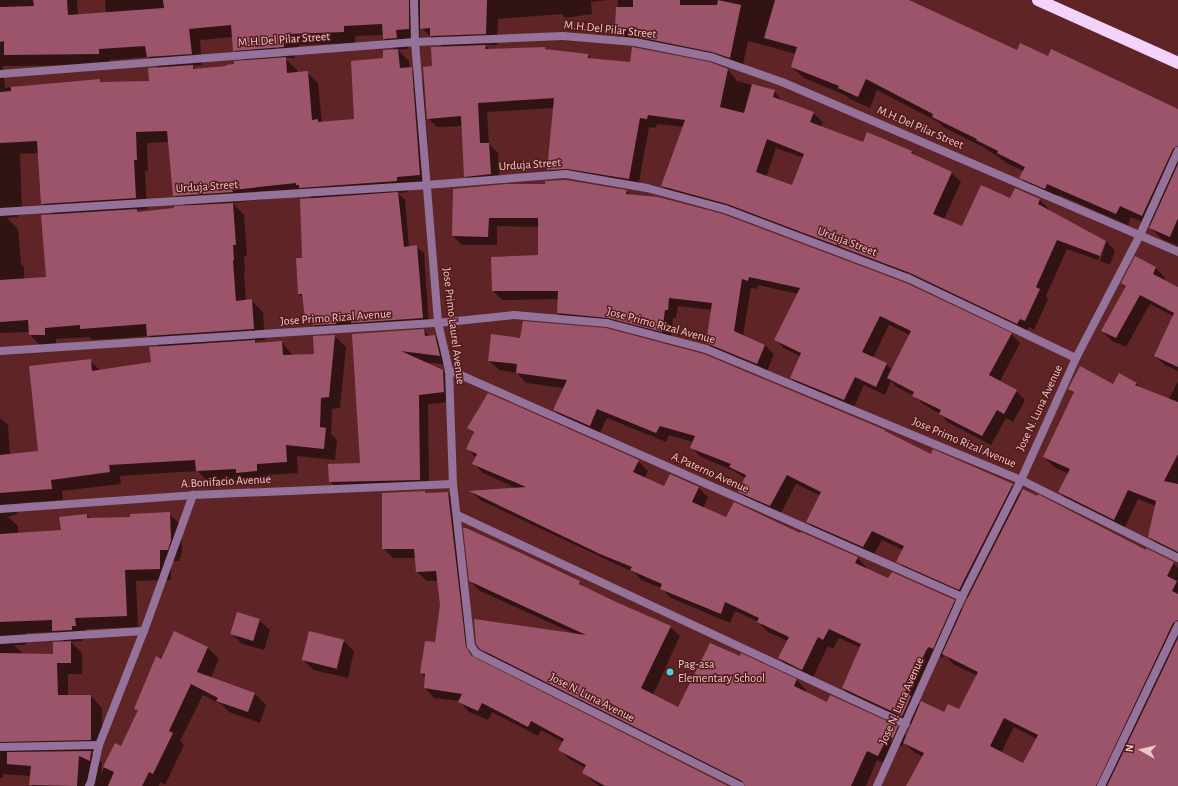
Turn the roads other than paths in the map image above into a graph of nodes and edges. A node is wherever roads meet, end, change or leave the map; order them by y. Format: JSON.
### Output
{"nodes":[{"id":1,"x":414,"y":0,"type":"edge"},
{"id":2,"x":1038,"y":0,"type":"edge"},
{"id":3,"x":415,"y":42,"type":"junction"},
{"id":4,"x":1178,"y":63,"type":"edge"},
{"id":5,"x":0,"y":74,"type":"edge"},
{"id":6,"x":1178,"y":151,"type":"edge"},
{"id":7,"x":426,"y":185,"type":"junction"},
{"id":8,"x":0,"y":212,"type":"edge"},
{"id":9,"x":1140,"y":235,"type":"junction"},
{"id":10,"x":1178,"y":252,"type":"edge"},
{"id":11,"x":438,"y":323,"type":"junction"},
{"id":12,"x":0,"y":351,"type":"edge"},
{"id":13,"x":1076,"y":358,"type":"junction"},
{"id":14,"x":449,"y":370,"type":"junction"},
{"id":15,"x":1021,"y":480,"type":"junction"},
{"id":16,"x":453,"y":484,"type":"junction"},
{"id":17,"x":193,"y":494,"type":"junction"},
{"id":18,"x":0,"y":509,"type":"edge"},
{"id":19,"x":457,"y":515,"type":"junction"},
{"id":20,"x":1178,"y":558,"type":"edge"},
{"id":21,"x":962,"y":597,"type":"junction"},
{"id":22,"x":1178,"y":625,"type":"edge"},
{"id":23,"x":144,"y":632,"type":"junction"},
{"id":24,"x":0,"y":640,"type":"edge"},
{"id":25,"x":476,"y":653,"type":"joint"},
{"id":26,"x":906,"y":724,"type":"junction"},
{"id":27,"x":99,"y":745,"type":"junction"},
{"id":28,"x":0,"y":747,"type":"edge"},
{"id":29,"x":89,"y":786,"type":"edge"},
{"id":30,"x":740,"y":786,"type":"edge"},
{"id":31,"x":877,"y":786,"type":"edge"},
{"id":32,"x":1101,"y":786,"type":"edge"}],
"edges":[{"from":1,"to":3,"type":"street","name":"Jose Primo Laurel Avenue"},
{"from":2,"to":4,"type":"highway"},
{"from":3,"to":5,"type":"street","name":"M.H.Del Pilar Street"},
{"from":3,"to":7,"type":"street","name":"Jose Primo Laurel Avenue"},
{"from":3,"to":9,"type":"street","name":"M.H.Del Pilar Street"},
{"from":6,"to":9,"type":"street","name":"Jose N. Luna Avenue"},
{"from":7,"to":8,"type":"street","name":"Urduja Street"},
{"from":7,"to":11,"type":"street","name":"Jose Primo Laurel Avenue"},
{"from":7,"to":13,"type":"street","name":"Urduja Street"},
{"from":9,"to":10,"type":"street","name":"M.H.Del Pilar Street"},
{"from":9,"to":13,"type":"street","name":"Jose N. Luna Avenue"},
{"from":11,"to":12,"type":"street","name":"Jose Primo Rizal Avenue"},
{"from":11,"to":14,"type":"street","name":"Jose Primo Laurel Avenue"},
{"from":11,"to":15,"type":"street","name":"Jose Primo Rizal Avenue"},
{"from":13,"to":15,"type":"street","name":"Jose N. Luna Avenue"},
{"from":14,"to":16,"type":"street","name":"Jose Primo Laurel Avenue"},
{"from":14,"to":21,"type":"street","name":"A.Paterno Avenue"},
{"from":15,"to":20,"type":"street","name":"Jose Primo Rizal Avenue"},
{"from":15,"to":21,"type":"street","name":"Jose N. Luna Avenue"},
{"from":16,"to":17,"type":"street","name":"A.Bonifacio Avenue"},
{"from":16,"to":19,"type":"street","name":"Jose Primo Laurel Avenue"},
{"from":17,"to":18,"type":"street","name":"A.Bonifacio Avenue"},
{"from":17,"to":23,"type":"street"},
{"from":19,"to":25,"type":"street","name":"Jose Primo Laurel Avenue"},
{"from":19,"to":26,"type":"street"},
{"from":21,"to":26,"type":"street","name":"Jose N. Luna Avenue"},
{"from":22,"to":32,"type":"street"},
{"from":23,"to":24,"type":"street"},
{"from":23,"to":27,"type":"street"},
{"from":25,"to":30,"type":"street","name":"Jose N. Luna Avenue"},
{"from":26,"to":31,"type":"street","name":"Jose N. Luna Avenue"},
{"from":27,"to":28,"type":"street"},
{"from":27,"to":29,"type":"street"}]}
